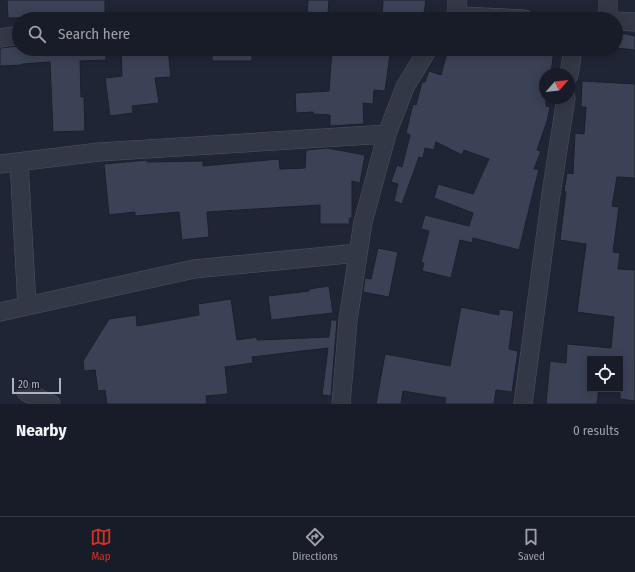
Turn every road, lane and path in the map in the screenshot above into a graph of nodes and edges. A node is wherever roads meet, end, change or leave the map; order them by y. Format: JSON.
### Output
{"nodes":[{"id":1,"x":608,"y":0,"type":"edge"},
{"id":2,"x":608,"y":12,"type":"edge"},
{"id":3,"x":623,"y":21,"type":"edge"},
{"id":4,"x":635,"y":22,"type":"edge"},
{"id":5,"x":12,"y":36,"type":"edge"},
{"id":6,"x":0,"y":38,"type":"edge"},
{"id":7,"x":424,"y":56,"type":"edge"},
{"id":8,"x":572,"y":56,"type":"edge"},
{"id":9,"x":570,"y":68,"type":"edge"},
{"id":10,"x":565,"y":104,"type":"edge"},
{"id":11,"x":387,"y":134,"type":"junction"},
{"id":12,"x":19,"y":162,"type":"junction"},
{"id":13,"x":0,"y":164,"type":"edge"},
{"id":14,"x":358,"y":253,"type":"junction"},
{"id":15,"x":27,"y":306,"type":"junction"},
{"id":16,"x":0,"y":312,"type":"edge"},
{"id":17,"x":26,"y":392,"type":"dead end"},
{"id":18,"x":51,"y":404,"type":"edge"},
{"id":19,"x":341,"y":404,"type":"edge"},
{"id":20,"x":523,"y":404,"type":"edge"}],
"edges":[{"from":1,"to":2,"type":"street"},
{"from":3,"to":4,"type":"street"},
{"from":5,"to":6,"type":"street"},
{"from":7,"to":11,"type":"street"},
{"from":8,"to":9,"type":"street"},
{"from":10,"to":20,"type":"street"},
{"from":11,"to":12,"type":"street"},
{"from":11,"to":14,"type":"street"},
{"from":12,"to":13,"type":"street"},
{"from":12,"to":15,"type":"street"},
{"from":14,"to":15,"type":"street"},
{"from":14,"to":19,"type":"street"},
{"from":15,"to":16,"type":"street"},
{"from":17,"to":18,"type":"street"}]}
